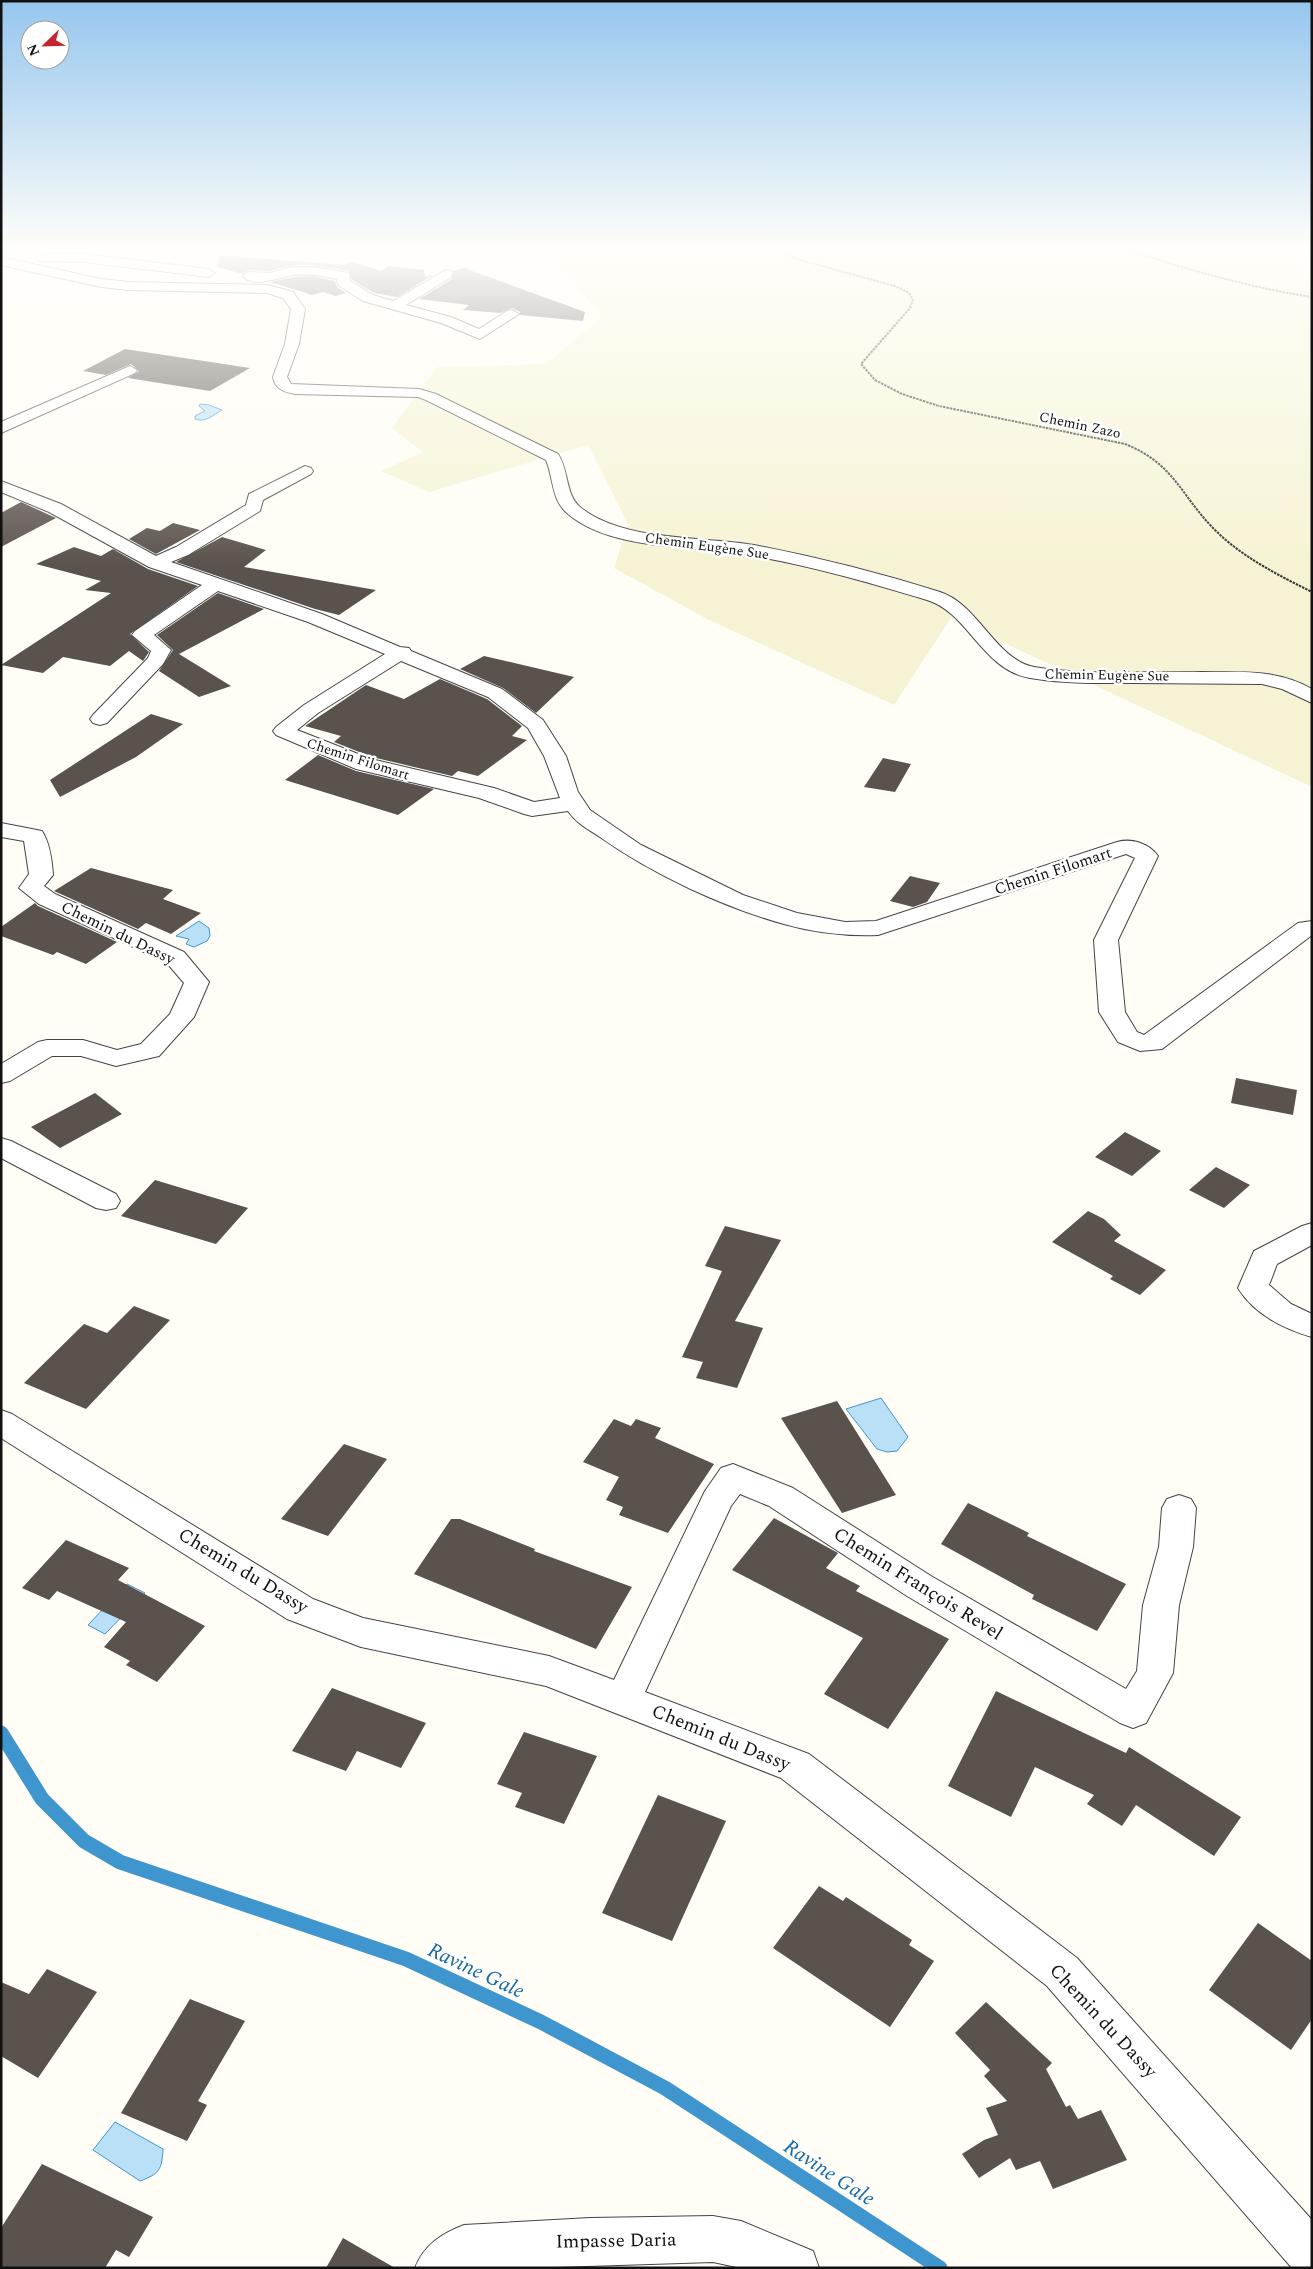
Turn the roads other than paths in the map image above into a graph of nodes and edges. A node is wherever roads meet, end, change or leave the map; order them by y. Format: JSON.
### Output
{"nodes":[{"id":1,"x":287,"y":353,"type":"edge"},
{"id":2,"x":130,"y":370,"type":"dead end"},
{"id":3,"x":1,"y":428,"type":"edge"},
{"id":4,"x":304,"y":471,"type":"dead end"},
{"id":5,"x":1,"y":486,"type":"edge"},
{"id":6,"x":155,"y":563,"type":"junction"},
{"id":7,"x":216,"y":584,"type":"junction"},
{"id":8,"x":402,"y":652,"type":"junction"},
{"id":9,"x":1312,"y":696,"type":"edge"},
{"id":10,"x":100,"y":719,"type":"dead end"},
{"id":11,"x":575,"y":803,"type":"junction"},
{"id":12,"x":1,"y":830,"type":"edge"},
{"id":13,"x":1310,"y":925,"type":"edge"},
{"id":14,"x":1,"y":1075,"type":"edge"},
{"id":15,"x":1,"y":1147,"type":"edge"},
{"id":16,"x":106,"y":1201,"type":"dead end"},
{"id":17,"x":1312,"y":1233,"type":"edge"},
{"id":18,"x":1312,"y":1326,"type":"edge"},
{"id":19,"x":1,"y":1422,"type":"edge"},
{"id":20,"x":1179,"y":1508,"type":"dead end"},
{"id":21,"x":623,"y":1700,"type":"junction"},
{"id":22,"x":1312,"y":2255,"type":"edge"},
{"id":23,"x":438,"y":2268,"type":"edge"},
{"id":24,"x":796,"y":2268,"type":"edge"}],
"edges":[{"from":1,"to":9,"type":"street","name":"Chemin Eugène Sue"},
{"from":2,"to":3,"type":"street"},
{"from":4,"to":6,"type":"street"},
{"from":5,"to":6,"type":"street","name":"Chemin Filomart"},
{"from":6,"to":7,"type":"street","name":"Chemin Filomart"},
{"from":7,"to":8,"type":"street","name":"Chemin Filomart"},
{"from":7,"to":10,"type":"street"},
{"from":8,"to":11,"type":"street","name":"Chemin Filomart"},
{"from":8,"to":11,"type":"street","name":"Chemin Filomart"},
{"from":11,"to":13,"type":"street","name":"Chemin Filomart"},
{"from":12,"to":14,"type":"street","name":"Chemin du Dassy"},
{"from":15,"to":16,"type":"street"},
{"from":17,"to":18,"type":"street"},
{"from":19,"to":21,"type":"street","name":"Chemin du Dassy"},
{"from":20,"to":21,"type":"street","name":"Chemin François Revel"},
{"from":21,"to":22,"type":"street","name":"Chemin du Dassy"},
{"from":23,"to":24,"type":"street","name":"Impasse Daria"}]}
